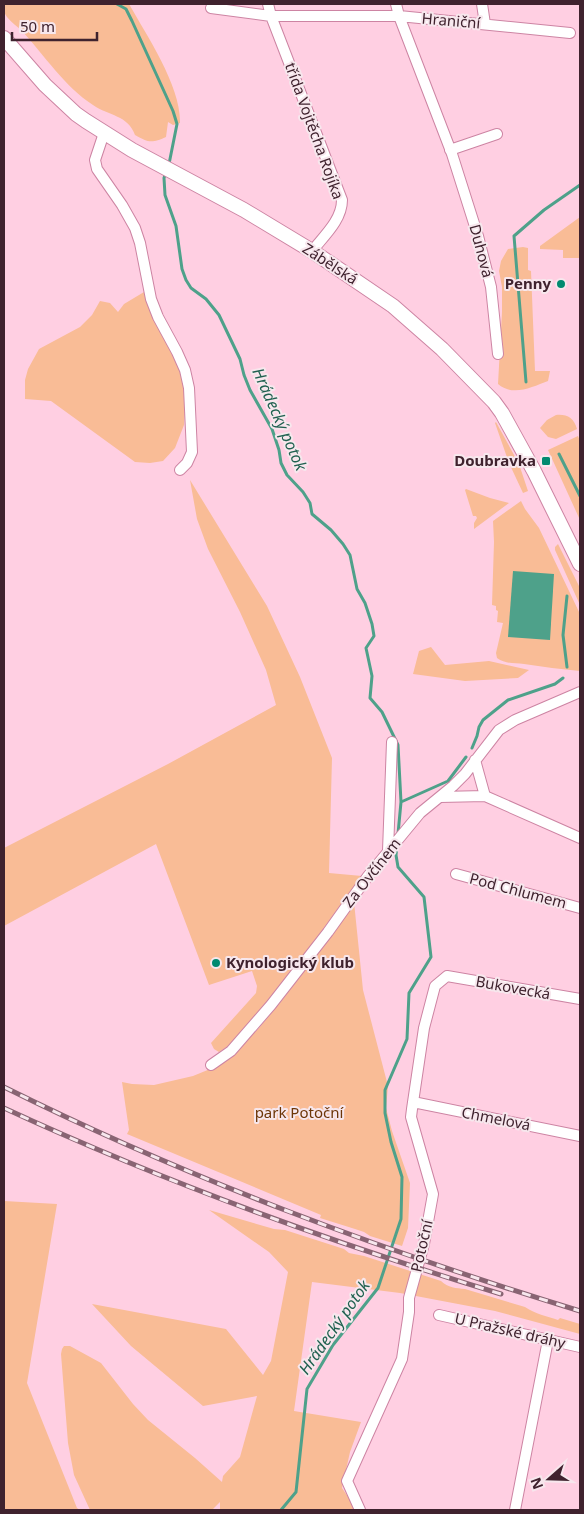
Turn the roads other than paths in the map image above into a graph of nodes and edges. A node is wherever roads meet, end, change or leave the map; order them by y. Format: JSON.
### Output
{"nodes":[{"id":1,"x":268,"y":4,"type":"edge"},
{"id":2,"x":396,"y":4,"type":"edge"},
{"id":3,"x":482,"y":4,"type":"edge"},
{"id":4,"x":212,"y":8,"type":"dead end"},
{"id":5,"x":271,"y":16,"type":"junction"},
{"id":6,"x":399,"y":16,"type":"junction"},
{"id":7,"x":485,"y":24,"type":"junction"},
{"id":8,"x":570,"y":33,"type":"dead end"},
{"id":9,"x":4,"y":38,"type":"edge"},
{"id":10,"x":104,"y":133,"type":"junction"},
{"id":11,"x":497,"y":134,"type":"dead end"},
{"id":12,"x":450,"y":150,"type":"junction"},
{"id":13,"x":312,"y":251,"type":"junction"},
{"id":14,"x":498,"y":354,"type":"dead end"},
{"id":15,"x":180,"y":470,"type":"dead end"},
{"id":16,"x":580,"y":564,"type":"edge"},
{"id":17,"x":580,"y":692,"type":"edge"},
{"id":18,"x":392,"y":742,"type":"dead end"},
{"id":19,"x":476,"y":760,"type":"junction"},
{"id":20,"x":485,"y":796,"type":"junction"},
{"id":21,"x":439,"y":797,"type":"junction"},
{"id":22,"x":580,"y":838,"type":"edge"},
{"id":23,"x":390,"y":849,"type":"junction"},
{"id":24,"x":456,"y":874,"type":"dead end"},
{"id":25,"x":580,"y":908,"type":"edge"},
{"id":26,"x":447,"y":976,"type":"joint"},
{"id":27,"x":580,"y":1000,"type":"edge"},
{"id":28,"x":211,"y":1064,"type":"dead end"},
{"id":29,"x":413,"y":1102,"type":"junction"},
{"id":30,"x":580,"y":1136,"type":"edge"},
{"id":31,"x":439,"y":1315,"type":"dead end"},
{"id":32,"x":548,"y":1340,"type":"junction"},
{"id":33,"x":580,"y":1348,"type":"edge"},
{"id":34,"x":360,"y":1510,"type":"edge"},
{"id":35,"x":515,"y":1510,"type":"edge"}],
"edges":[{"from":1,"to":5,"type":"street","name":"třída Vojtěcha Rojíka"},
{"from":2,"to":6,"type":"street","name":"Duhová"},
{"from":3,"to":7,"type":"street"},
{"from":4,"to":5,"type":"street","name":"Hraniční"},
{"from":5,"to":6,"type":"street","name":"Hraniční"},
{"from":5,"to":13,"type":"street","name":"třída Vojtěcha Rojíka"},
{"from":6,"to":7,"type":"street","name":"Hraniční"},
{"from":6,"to":12,"type":"street","name":"Duhová"},
{"from":7,"to":8,"type":"street","name":"Hraniční"},
{"from":9,"to":10,"type":"main road","name":"Zábělská"},
{"from":10,"to":13,"type":"main road","name":"Zábělská"},
{"from":10,"to":15,"type":"street"},
{"from":11,"to":12,"type":"street"},
{"from":12,"to":14,"type":"street","name":"Duhová"},
{"from":13,"to":16,"type":"main road","name":"Zábělská"},
{"from":17,"to":19,"type":"street","name":"Za Ovčínem"},
{"from":18,"to":23,"type":"street"},
{"from":19,"to":20,"type":"street"},
{"from":19,"to":21,"type":"street","name":"Za Ovčínem"},
{"from":20,"to":21,"type":"street"},
{"from":20,"to":22,"type":"street"},
{"from":21,"to":23,"type":"street","name":"Za Ovčínem"},
{"from":23,"to":28,"type":"street","name":"Za Ovčínem"},
{"from":24,"to":25,"type":"street","name":"Pod Chlumem"},
{"from":26,"to":27,"type":"street","name":"Bukovecká"},
{"from":26,"to":29,"type":"street","name":"Potoční"},
{"from":29,"to":30,"type":"street","name":"Chmelová"},
{"from":29,"to":34,"type":"street","name":"Potoční"},
{"from":31,"to":32,"type":"street","name":"U Pražské dráhy"},
{"from":32,"to":33,"type":"street","name":"U Pražské dráhy"},
{"from":32,"to":35,"type":"street"}]}
